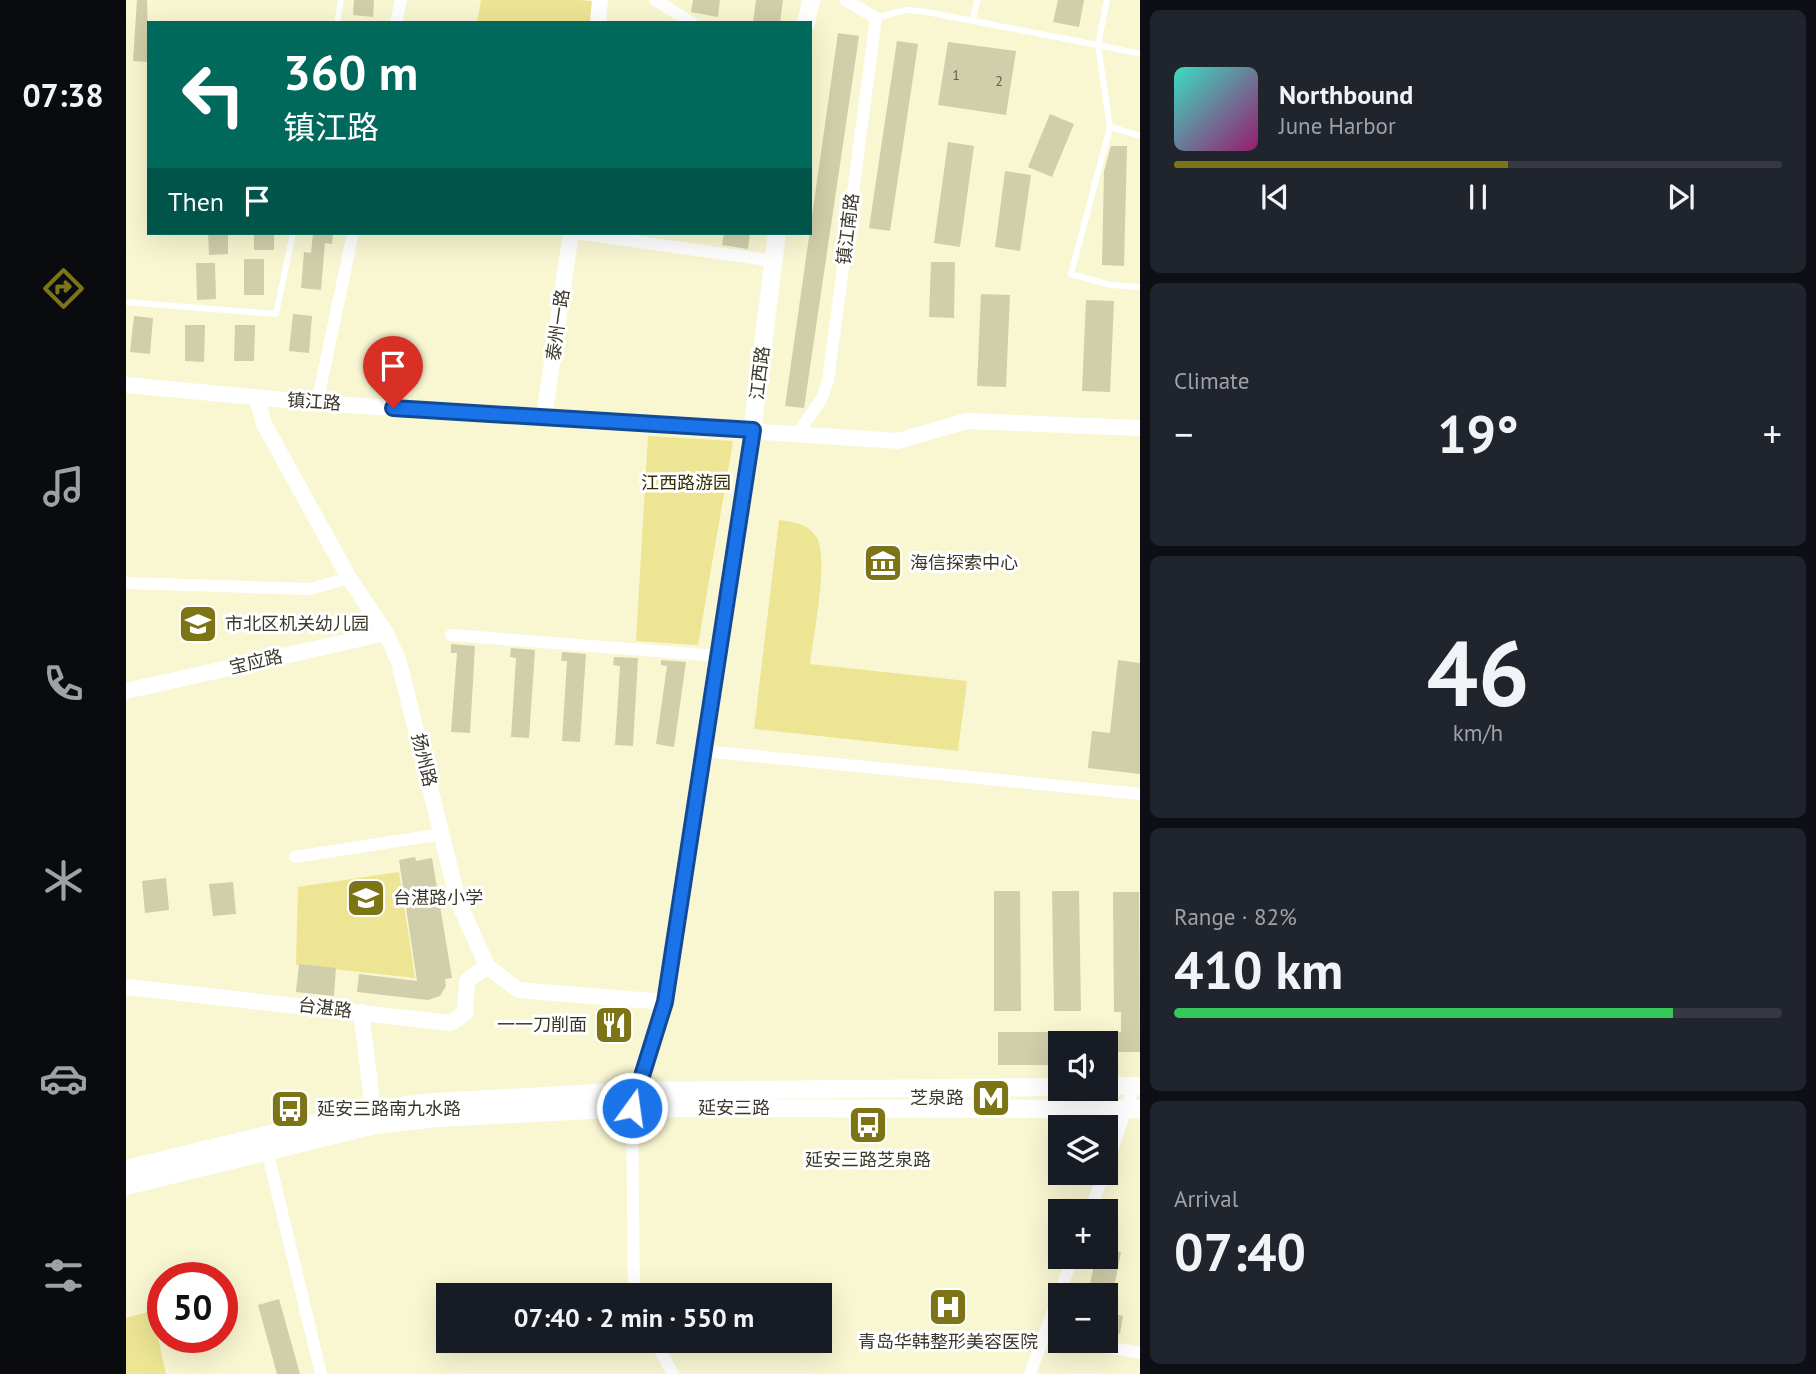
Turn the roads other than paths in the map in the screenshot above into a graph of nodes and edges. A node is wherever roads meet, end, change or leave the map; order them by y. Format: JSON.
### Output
{"nodes":[{"id":1,"x":341,"y":0,"type":"edge"},
{"id":2,"x":401,"y":0,"type":"edge"},
{"id":3,"x":600,"y":0,"type":"edge"},
{"id":4,"x":655,"y":0,"type":"edge"},
{"id":5,"x":811,"y":0,"type":"edge"},
{"id":6,"x":846,"y":0,"type":"edge"},
{"id":7,"x":977,"y":0,"type":"edge"},
{"id":8,"x":1107,"y":0,"type":"edge"},
{"id":9,"x":876,"y":18,"type":"junction"},
{"id":10,"x":973,"y":20,"type":"junction"},
{"id":11,"x":337,"y":21,"type":"edge"},
{"id":12,"x":396,"y":21,"type":"edge"},
{"id":13,"x":597,"y":21,"type":"edge"},
{"id":14,"x":689,"y":21,"type":"edge"},
{"id":15,"x":806,"y":21,"type":"edge"},
{"id":16,"x":1098,"y":45,"type":"junction"},
{"id":17,"x":1140,"y":54,"type":"edge"},
{"id":18,"x":1110,"y":127,"type":"junction"},
{"id":19,"x":1140,"y":136,"type":"edge"},
{"id":20,"x":293,"y":235,"type":"edge"},
{"id":21,"x":352,"y":235,"type":"edge"},
{"id":22,"x":573,"y":235,"type":"edge"},
{"id":23,"x":587,"y":235,"type":"edge"},
{"id":24,"x":777,"y":235,"type":"edge"},
{"id":25,"x":774,"y":261,"type":"junction"},
{"id":26,"x":1140,"y":287,"type":"edge"},
{"id":27,"x":126,"y":302,"type":"edge"},
{"id":28,"x":126,"y":385,"type":"edge"},
{"id":29,"x":257,"y":398,"type":"junction"},
{"id":30,"x":317,"y":403,"type":"junction"},
{"id":31,"x":544,"y":417,"type":"junction"},
{"id":32,"x":1140,"y":428,"type":"edge"},
{"id":33,"x":753,"y":430,"type":"junction"},
{"id":34,"x":798,"y":433,"type":"junction"},
{"id":35,"x":349,"y":578,"type":"junction"},
{"id":36,"x":126,"y":583,"type":"edge"},
{"id":37,"x":386,"y":633,"type":"junction"},
{"id":38,"x":451,"y":635,"type":"dead end"},
{"id":39,"x":719,"y":656,"type":"junction"},
{"id":40,"x":126,"y":691,"type":"edge"},
{"id":41,"x":704,"y":751,"type":"junction"},
{"id":42,"x":1140,"y":793,"type":"edge"},
{"id":43,"x":442,"y":834,"type":"junction"},
{"id":44,"x":295,"y":857,"type":"dead end"},
{"id":45,"x":487,"y":966,"type":"junction"},
{"id":46,"x":126,"y":987,"type":"edge"},
{"id":47,"x":665,"y":1002,"type":"junction"},
{"id":48,"x":361,"y":1013,"type":"junction"},
{"id":49,"x":1118,"y":1086,"type":"edge"},
{"id":50,"x":1137,"y":1086,"type":"edge"},
{"id":51,"x":1048,"y":1087,"type":"edge"},
{"id":52,"x":634,"y":1099,"type":"junction"},
{"id":53,"x":1134,"y":1108,"type":"edge"},
{"id":54,"x":373,"y":1109,"type":"junction"},
{"id":55,"x":265,"y":1142,"type":"junction"},
{"id":56,"x":1118,"y":1142,"type":"edge"},
{"id":57,"x":126,"y":1169,"type":"edge"},
{"id":58,"x":126,"y":1186,"type":"edge"},
{"id":59,"x":1068,"y":1269,"type":"edge"},
{"id":60,"x":634,"y":1283,"type":"edge"},
{"id":61,"x":1044,"y":1336,"type":"junction"},
{"id":62,"x":1048,"y":1337,"type":"edge"},
{"id":63,"x":1118,"y":1349,"type":"edge"},
{"id":64,"x":661,"y":1353,"type":"edge"},
{"id":65,"x":1140,"y":1353,"type":"edge"},
{"id":66,"x":321,"y":1374,"type":"edge"},
{"id":67,"x":673,"y":1374,"type":"edge"},
{"id":68,"x":1030,"y":1374,"type":"edge"}],
"edges":[{"from":1,"to":11,"type":"lane"},
{"from":2,"to":12,"type":"street"},
{"from":3,"to":13,"type":"street"},
{"from":4,"to":14,"type":"street"},
{"from":5,"to":15,"type":"main road"},
{"from":6,"to":9,"type":"street"},
{"from":7,"to":10,"type":"lane"},
{"from":8,"to":16,"type":"lane"},
{"from":9,"to":10,"type":"lane"},
{"from":9,"to":34,"type":"street","name":"镇江南路"},
{"from":10,"to":16,"type":"lane"},
{"from":16,"to":17,"type":"lane"},
{"from":16,"to":18,"type":"lane"},
{"from":18,"to":19,"type":"lane"},
{"from":18,"to":26,"type":"lane"},
{"from":20,"to":27,"type":"lane"},
{"from":21,"to":30,"type":"street"},
{"from":22,"to":31,"type":"street","name":"泰州一路"},
{"from":23,"to":25,"type":"street"},
{"from":24,"to":25,"type":"main road","name":"江西路"},
{"from":25,"to":33,"type":"main road","name":"江西路"},
{"from":28,"to":29,"type":"street","name":"镇江路"},
{"from":29,"to":30,"type":"street","name":"镇江路"},
{"from":29,"to":35,"type":"street","name":"扬州路"},
{"from":30,"to":31,"type":"street","name":"镇江路"},
{"from":31,"to":33,"type":"street","name":"镇江路"},
{"from":32,"to":34,"type":"street"},
{"from":33,"to":34,"type":"street"},
{"from":33,"to":39,"type":"main road","name":"江西路"},
{"from":35,"to":36,"type":"street"},
{"from":35,"to":37,"type":"street","name":"扬州路"},
{"from":37,"to":40,"type":"street","name":"宝应路"},
{"from":37,"to":43,"type":"street","name":"扬州路"},
{"from":38,"to":39,"type":"street"},
{"from":39,"to":41,"type":"main road","name":"江西路"},
{"from":41,"to":42,"type":"street"},
{"from":41,"to":47,"type":"main road","name":"江西路"},
{"from":43,"to":44,"type":"street"},
{"from":43,"to":45,"type":"street","name":"扬州路"},
{"from":45,"to":47,"type":"street","name":"扬州路"},
{"from":45,"to":48,"type":"street","name":"台湛路"},
{"from":46,"to":48,"type":"street","name":"台湛路"},
{"from":47,"to":52,"type":"main road","name":"江西路"},
{"from":48,"to":54,"type":"street"},
{"from":49,"to":50,"type":"main road"},
{"from":50,"to":53,"type":"street"},
{"from":51,"to":52,"type":"main road","name":"延安三路"},
{"from":52,"to":53,"type":"main road","name":"延安三路"},
{"from":52,"to":54,"type":"main road","name":"延安三路"},
{"from":52,"to":55,"type":"main road","name":"延安三路"},
{"from":52,"to":60,"type":"street"},
{"from":53,"to":56,"type":"street"},
{"from":54,"to":55,"type":"main road","name":"延安三路"},
{"from":55,"to":57,"type":"main road","name":"延安三路"},
{"from":55,"to":58,"type":"main road","name":"延安三路"},
{"from":55,"to":66,"type":"street"},
{"from":59,"to":61,"type":"street"},
{"from":61,"to":62,"type":"street"},
{"from":61,"to":68,"type":"street"},
{"from":63,"to":65,"type":"street"},
{"from":64,"to":67,"type":"street"}]}
